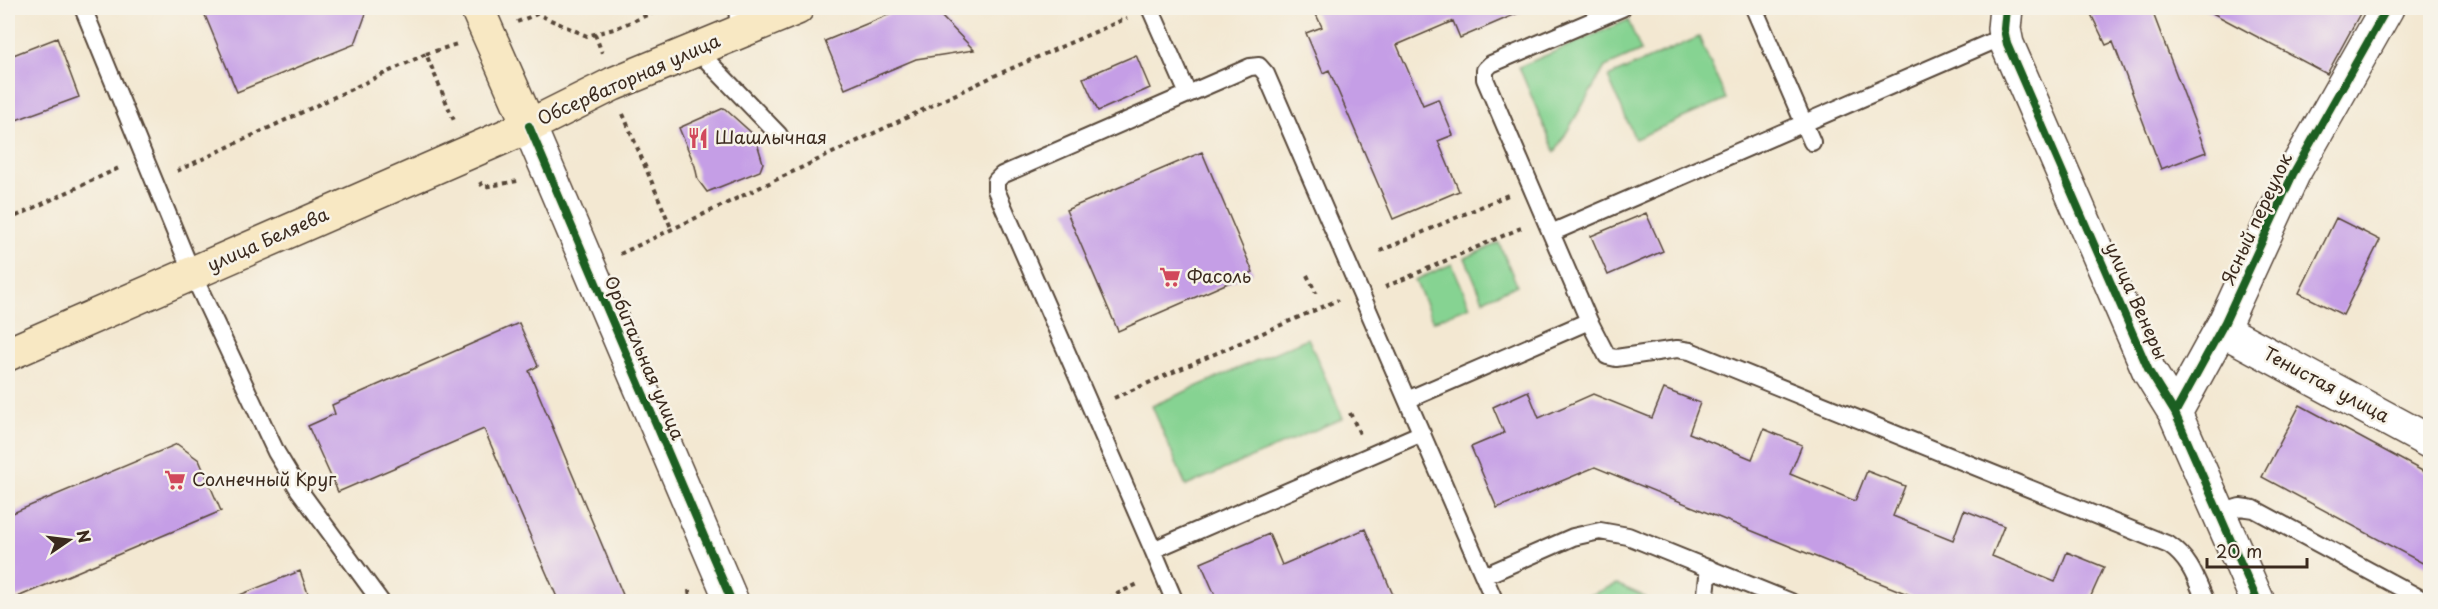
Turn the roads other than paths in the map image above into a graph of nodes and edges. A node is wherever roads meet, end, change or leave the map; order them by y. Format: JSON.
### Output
{"nodes":[{"id":1,"x":83,"y":8,"type":"edge"},
{"id":2,"x":797,"y":8,"type":"edge"},
{"id":3,"x":1150,"y":8,"type":"edge"},
{"id":4,"x":1622,"y":8,"type":"edge"},
{"id":5,"x":1754,"y":8,"type":"edge"},
{"id":6,"x":2387,"y":8,"type":"edge"},
{"id":7,"x":738,"y":19,"type":"edge"},
{"id":8,"x":483,"y":20,"type":"edge"},
{"id":9,"x":2006,"y":22,"type":"edge"},
{"id":10,"x":696,"y":50,"type":"junction"},
{"id":11,"x":1188,"y":94,"type":"junction"},
{"id":12,"x":1804,"y":123,"type":"junction"},
{"id":13,"x":529,"y":126,"type":"junction"},
{"id":14,"x":779,"y":135,"type":"dead end"},
{"id":15,"x":1812,"y":142,"type":"dead end"},
{"id":16,"x":1548,"y":225,"type":"junction"},
{"id":17,"x":192,"y":273,"type":"junction"},
{"id":18,"x":1589,"y":321,"type":"junction"},
{"id":19,"x":2221,"y":329,"type":"junction"},
{"id":20,"x":8,"y":354,"type":"edge"},
{"id":21,"x":1407,"y":400,"type":"junction"},
{"id":22,"x":2175,"y":413,"type":"junction"},
{"id":23,"x":1422,"y":433,"type":"junction"},
{"id":24,"x":2430,"y":442,"type":"edge"},
{"id":25,"x":2220,"y":513,"type":"junction"},
{"id":26,"x":1153,"y":549,"type":"junction"},
{"id":27,"x":1709,"y":568,"type":"junction"},
{"id":28,"x":1484,"y":576,"type":"junction"},
{"id":29,"x":381,"y":602,"type":"edge"},
{"id":30,"x":732,"y":602,"type":"edge"},
{"id":31,"x":1175,"y":602,"type":"edge"},
{"id":32,"x":1495,"y":602,"type":"edge"},
{"id":33,"x":1705,"y":602,"type":"edge"},
{"id":34,"x":1791,"y":602,"type":"edge"},
{"id":35,"x":2206,"y":602,"type":"edge"},
{"id":36,"x":2258,"y":602,"type":"edge"},
{"id":37,"x":2427,"y":602,"type":"edge"}],
"edges":[{"from":1,"to":17,"type":"lane"},
{"from":2,"to":7,"type":"main road","name":"Обсерваторная улица"},
{"from":3,"to":11,"type":"lane"},
{"from":4,"to":16,"type":"lane"},
{"from":5,"to":12,"type":"lane"},
{"from":6,"to":19,"type":"street","name":"Ясный переулок"},
{"from":7,"to":10,"type":"main road","name":"Обсерваторная улица"},
{"from":8,"to":13,"type":"main road","name":"Орбитальная улица"},
{"from":9,"to":12,"type":"lane"},
{"from":9,"to":22,"type":"street","name":"улица Венеры"},
{"from":10,"to":13,"type":"main road","name":"Обсерваторная улица"},
{"from":10,"to":14,"type":"lane"},
{"from":11,"to":21,"type":"lane"},
{"from":11,"to":26,"type":"lane"},
{"from":12,"to":15,"type":"lane"},
{"from":12,"to":16,"type":"lane"},
{"from":13,"to":17,"type":"main road","name":"улица Беляева"},
{"from":13,"to":30,"type":"street","name":"Орбитальная улица"},
{"from":16,"to":18,"type":"lane"},
{"from":17,"to":20,"type":"main road","name":"улица Беляева"},
{"from":17,"to":29,"type":"lane"},
{"from":18,"to":21,"type":"lane"},
{"from":18,"to":35,"type":"lane"},
{"from":19,"to":22,"type":"street","name":"Ясный переулок"},
{"from":19,"to":24,"type":"street","name":"Тенистая улица"},
{"from":21,"to":23,"type":"lane"},
{"from":22,"to":25,"type":"street","name":"улица Венеры"},
{"from":23,"to":26,"type":"lane"},
{"from":23,"to":28,"type":"lane"},
{"from":25,"to":36,"type":"street","name":"улица Венеры"},
{"from":25,"to":37,"type":"lane"},
{"from":26,"to":31,"type":"lane"},
{"from":27,"to":28,"type":"lane"},
{"from":27,"to":33,"type":"lane"},
{"from":27,"to":34,"type":"lane"},
{"from":28,"to":32,"type":"lane"}]}
